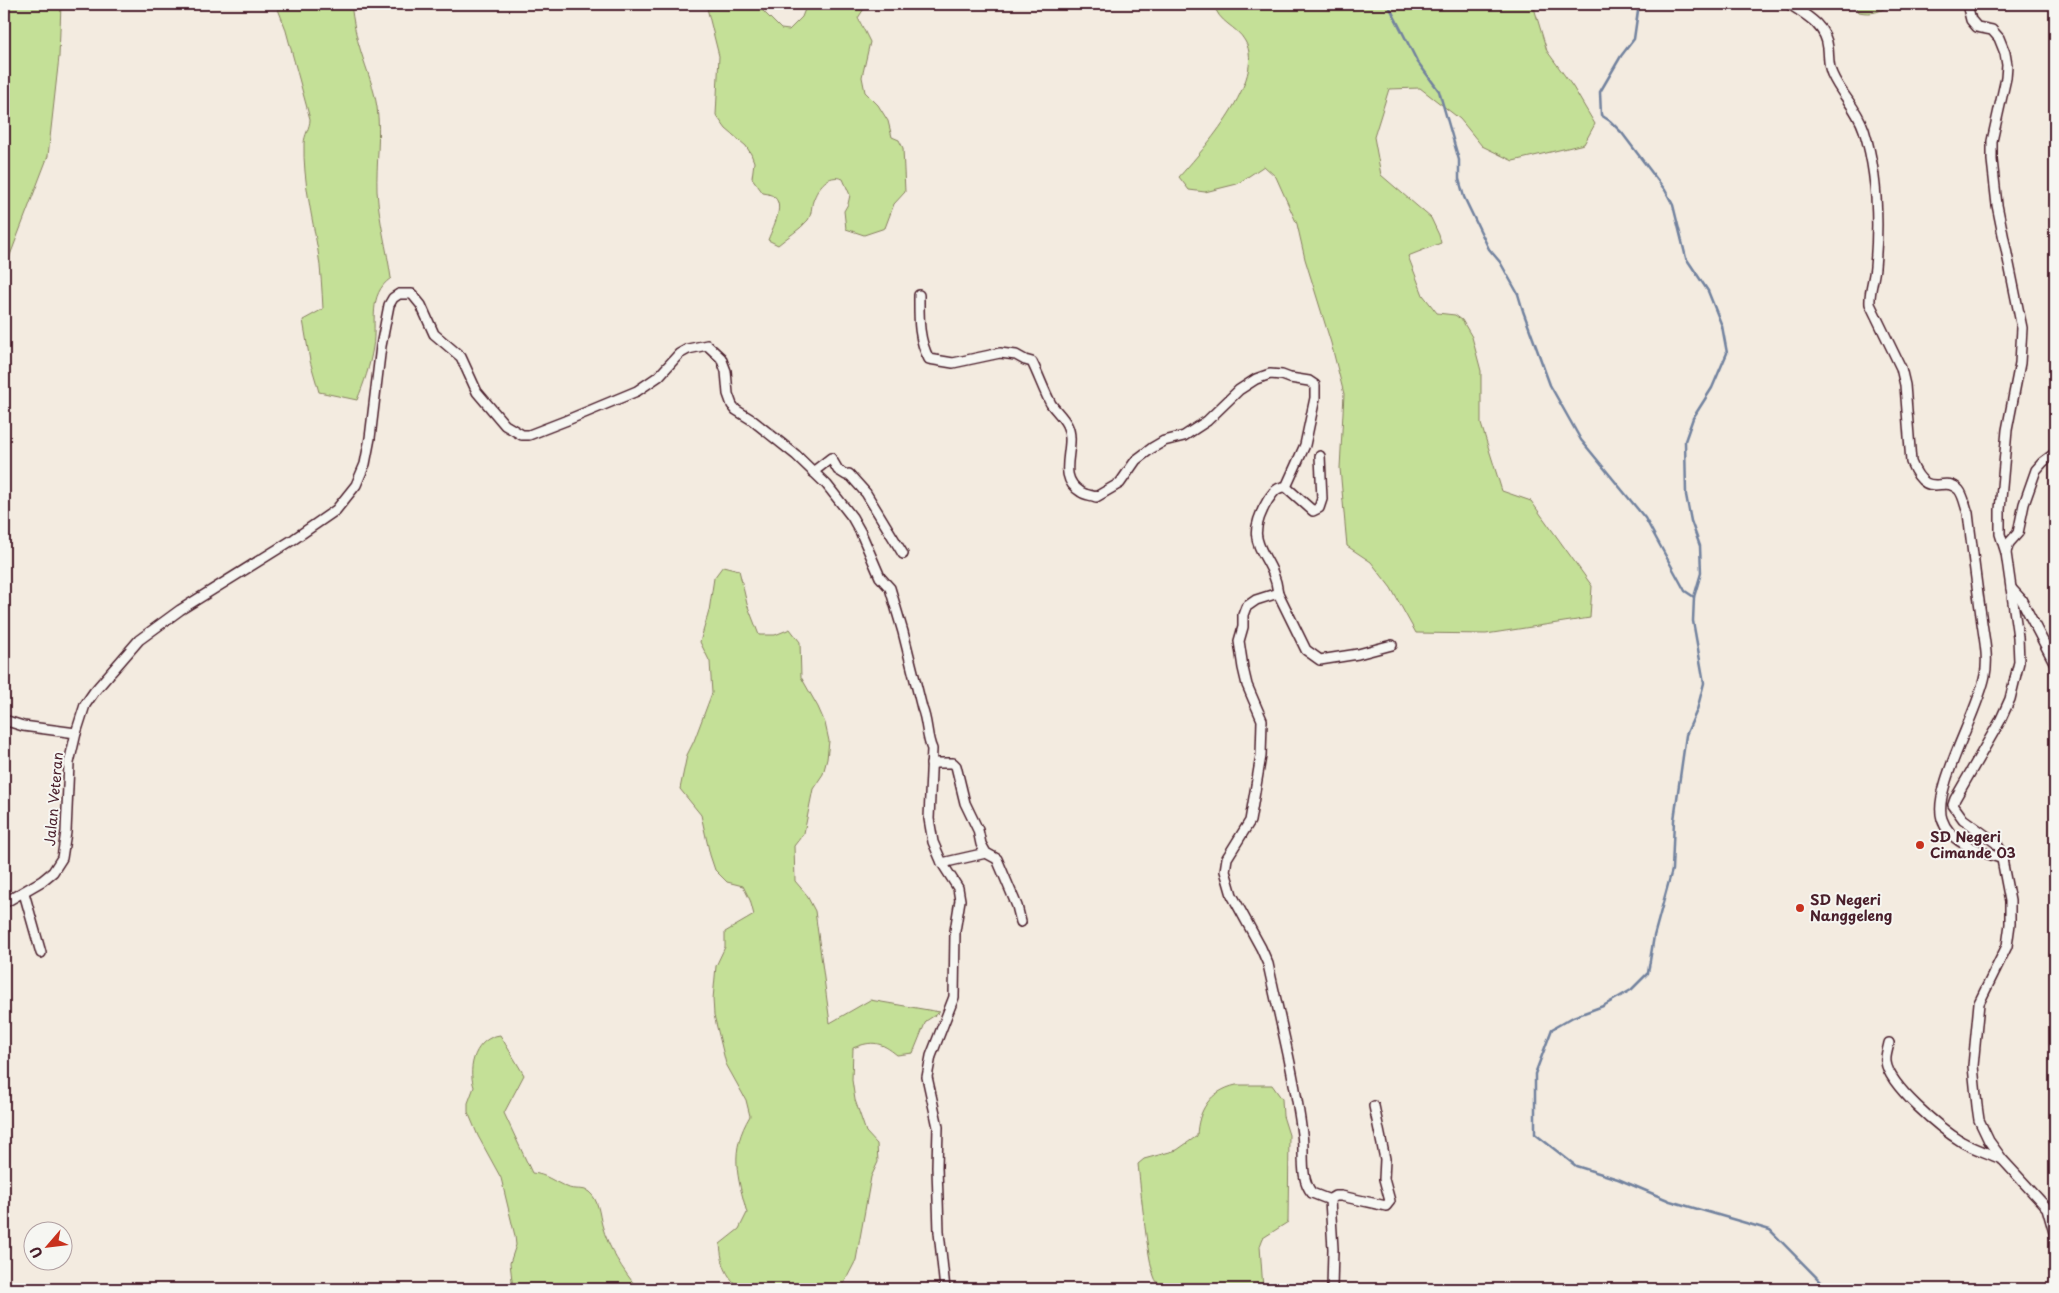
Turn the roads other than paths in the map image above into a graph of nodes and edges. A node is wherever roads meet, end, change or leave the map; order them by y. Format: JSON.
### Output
{"nodes":[{"id":1,"x":1789,"y":4,"type":"edge"},
{"id":2,"x":1970,"y":6,"type":"edge"},
{"id":3,"x":919,"y":295,"type":"dead end"},
{"id":4,"x":2055,"y":453,"type":"edge"},
{"id":5,"x":1320,"y":456,"type":"dead end"},
{"id":6,"x":813,"y":472,"type":"junction"},
{"id":7,"x":1286,"y":487,"type":"junction"},
{"id":8,"x":2006,"y":553,"type":"junction"},
{"id":9,"x":903,"y":554,"type":"dead end"},
{"id":10,"x":2011,"y":588,"type":"junction"},
{"id":11,"x":1278,"y":593,"type":"junction"},
{"id":12,"x":1392,"y":645,"type":"dead end"},
{"id":13,"x":2055,"y":664,"type":"edge"},
{"id":14,"x":4,"y":720,"type":"edge"},
{"id":15,"x":76,"y":733,"type":"junction"},
{"id":16,"x":931,"y":764,"type":"junction"},
{"id":17,"x":986,"y":853,"type":"junction"},
{"id":18,"x":2003,"y":859,"type":"junction"},
{"id":19,"x":942,"y":863,"type":"junction"},
{"id":20,"x":24,"y":893,"type":"junction"},
{"id":21,"x":4,"y":903,"type":"edge"},
{"id":22,"x":1021,"y":922,"type":"dead end"},
{"id":23,"x":41,"y":953,"type":"dead end"},
{"id":24,"x":1889,"y":1043,"type":"dead end"},
{"id":25,"x":1374,"y":1106,"type":"dead end"},
{"id":26,"x":2002,"y":1159,"type":"junction"},
{"id":27,"x":1330,"y":1199,"type":"junction"},
{"id":28,"x":2055,"y":1236,"type":"edge"},
{"id":29,"x":945,"y":1289,"type":"edge"},
{"id":30,"x":1332,"y":1289,"type":"edge"}],
"edges":[{"from":1,"to":18,"type":"street"},
{"from":2,"to":8,"type":"street"},
{"from":3,"to":7,"type":"street"},
{"from":4,"to":8,"type":"street"},
{"from":5,"to":7,"type":"street"},
{"from":6,"to":9,"type":"street"},
{"from":6,"to":15,"type":"street","name":"Jalan Veteran"},
{"from":6,"to":16,"type":"street"},
{"from":7,"to":11,"type":"street"},
{"from":8,"to":10,"type":"street"},
{"from":10,"to":13,"type":"street"},
{"from":10,"to":18,"type":"street"},
{"from":11,"to":12,"type":"street"},
{"from":11,"to":27,"type":"street"},
{"from":14,"to":15,"type":"street"},
{"from":15,"to":20,"type":"street","name":"Jalan Veteran"},
{"from":16,"to":17,"type":"street"},
{"from":16,"to":19,"type":"street"},
{"from":17,"to":19,"type":"street"},
{"from":17,"to":22,"type":"street"},
{"from":18,"to":26,"type":"street"},
{"from":19,"to":29,"type":"street"},
{"from":20,"to":21,"type":"street","name":"Jalan Veteran"},
{"from":20,"to":23,"type":"street"},
{"from":24,"to":26,"type":"street"},
{"from":25,"to":27,"type":"street"},
{"from":26,"to":28,"type":"street"},
{"from":27,"to":30,"type":"street"}]}
